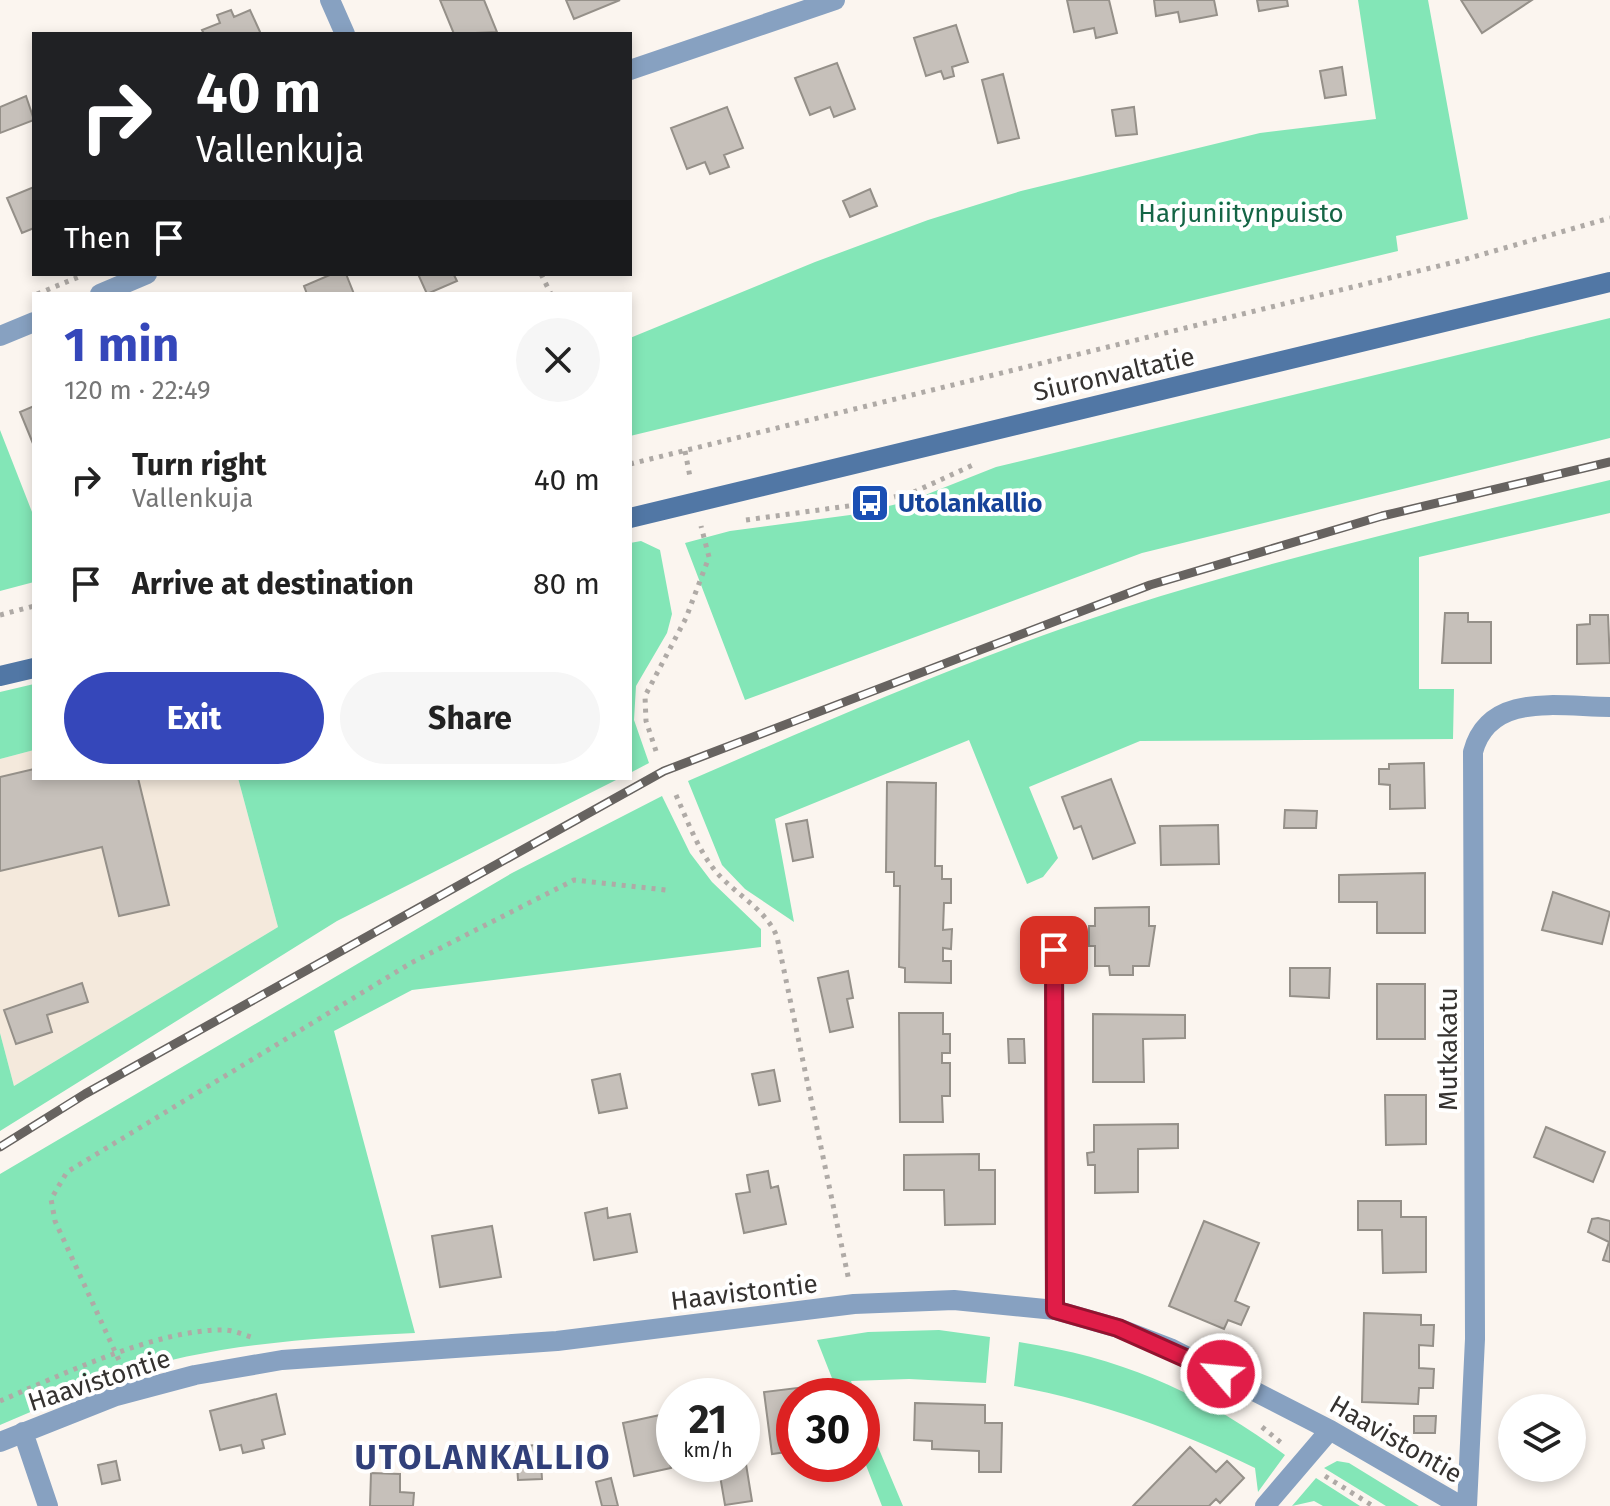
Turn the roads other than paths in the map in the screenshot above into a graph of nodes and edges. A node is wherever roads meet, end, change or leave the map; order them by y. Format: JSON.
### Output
{"nodes":[{"id":1,"x":330,"y":0,"type":"edge"},
{"id":2,"x":835,"y":0,"type":"edge"},
{"id":3,"x":344,"y":32,"type":"edge"},
{"id":4,"x":632,"y":69,"type":"edge"},
{"id":5,"x":142,"y":276,"type":"edge"},
{"id":6,"x":1610,"y":282,"type":"edge"},
{"id":7,"x":105,"y":292,"type":"edge"},
{"id":8,"x":32,"y":323,"type":"edge"},
{"id":9,"x":0,"y":336,"type":"edge"},
{"id":10,"x":632,"y":518,"type":"edge"},
{"id":11,"x":32,"y":668,"type":"edge"},
{"id":12,"x":0,"y":676,"type":"edge"},
{"id":13,"x":1610,"y":707,"type":"edge"},
{"id":14,"x":1054,"y":950,"type":"dead end"},
{"id":15,"x":1055,"y":1310,"type":"junction"},
{"id":16,"x":1330,"y":1430,"type":"junction"},
{"id":17,"x":23,"y":1432,"type":"junction"},
{"id":18,"x":0,"y":1442,"type":"edge"},
{"id":19,"x":48,"y":1506,"type":"edge"},
{"id":20,"x":1265,"y":1506,"type":"edge"},
{"id":21,"x":1461,"y":1506,"type":"edge"},
{"id":22,"x":1467,"y":1506,"type":"edge"}],
"edges":[{"from":1,"to":3,"type":"street"},
{"from":2,"to":4,"type":"street"},
{"from":5,"to":7,"type":"street"},
{"from":6,"to":10,"type":"main road","name":"Siuronvaltatie"},
{"from":8,"to":9,"type":"street"},
{"from":11,"to":12,"type":"main road"},
{"from":13,"to":22,"type":"street","name":"Mutkakatu"},
{"from":14,"to":15,"type":"street"},
{"from":15,"to":16,"type":"street","name":"Haavistontie"},
{"from":15,"to":17,"type":"street","name":"Haavistontie"},
{"from":16,"to":20,"type":"street"},
{"from":16,"to":21,"type":"street","name":"Haavistontie"},
{"from":17,"to":18,"type":"street","name":"Haavistontie"},
{"from":17,"to":19,"type":"street"}]}
